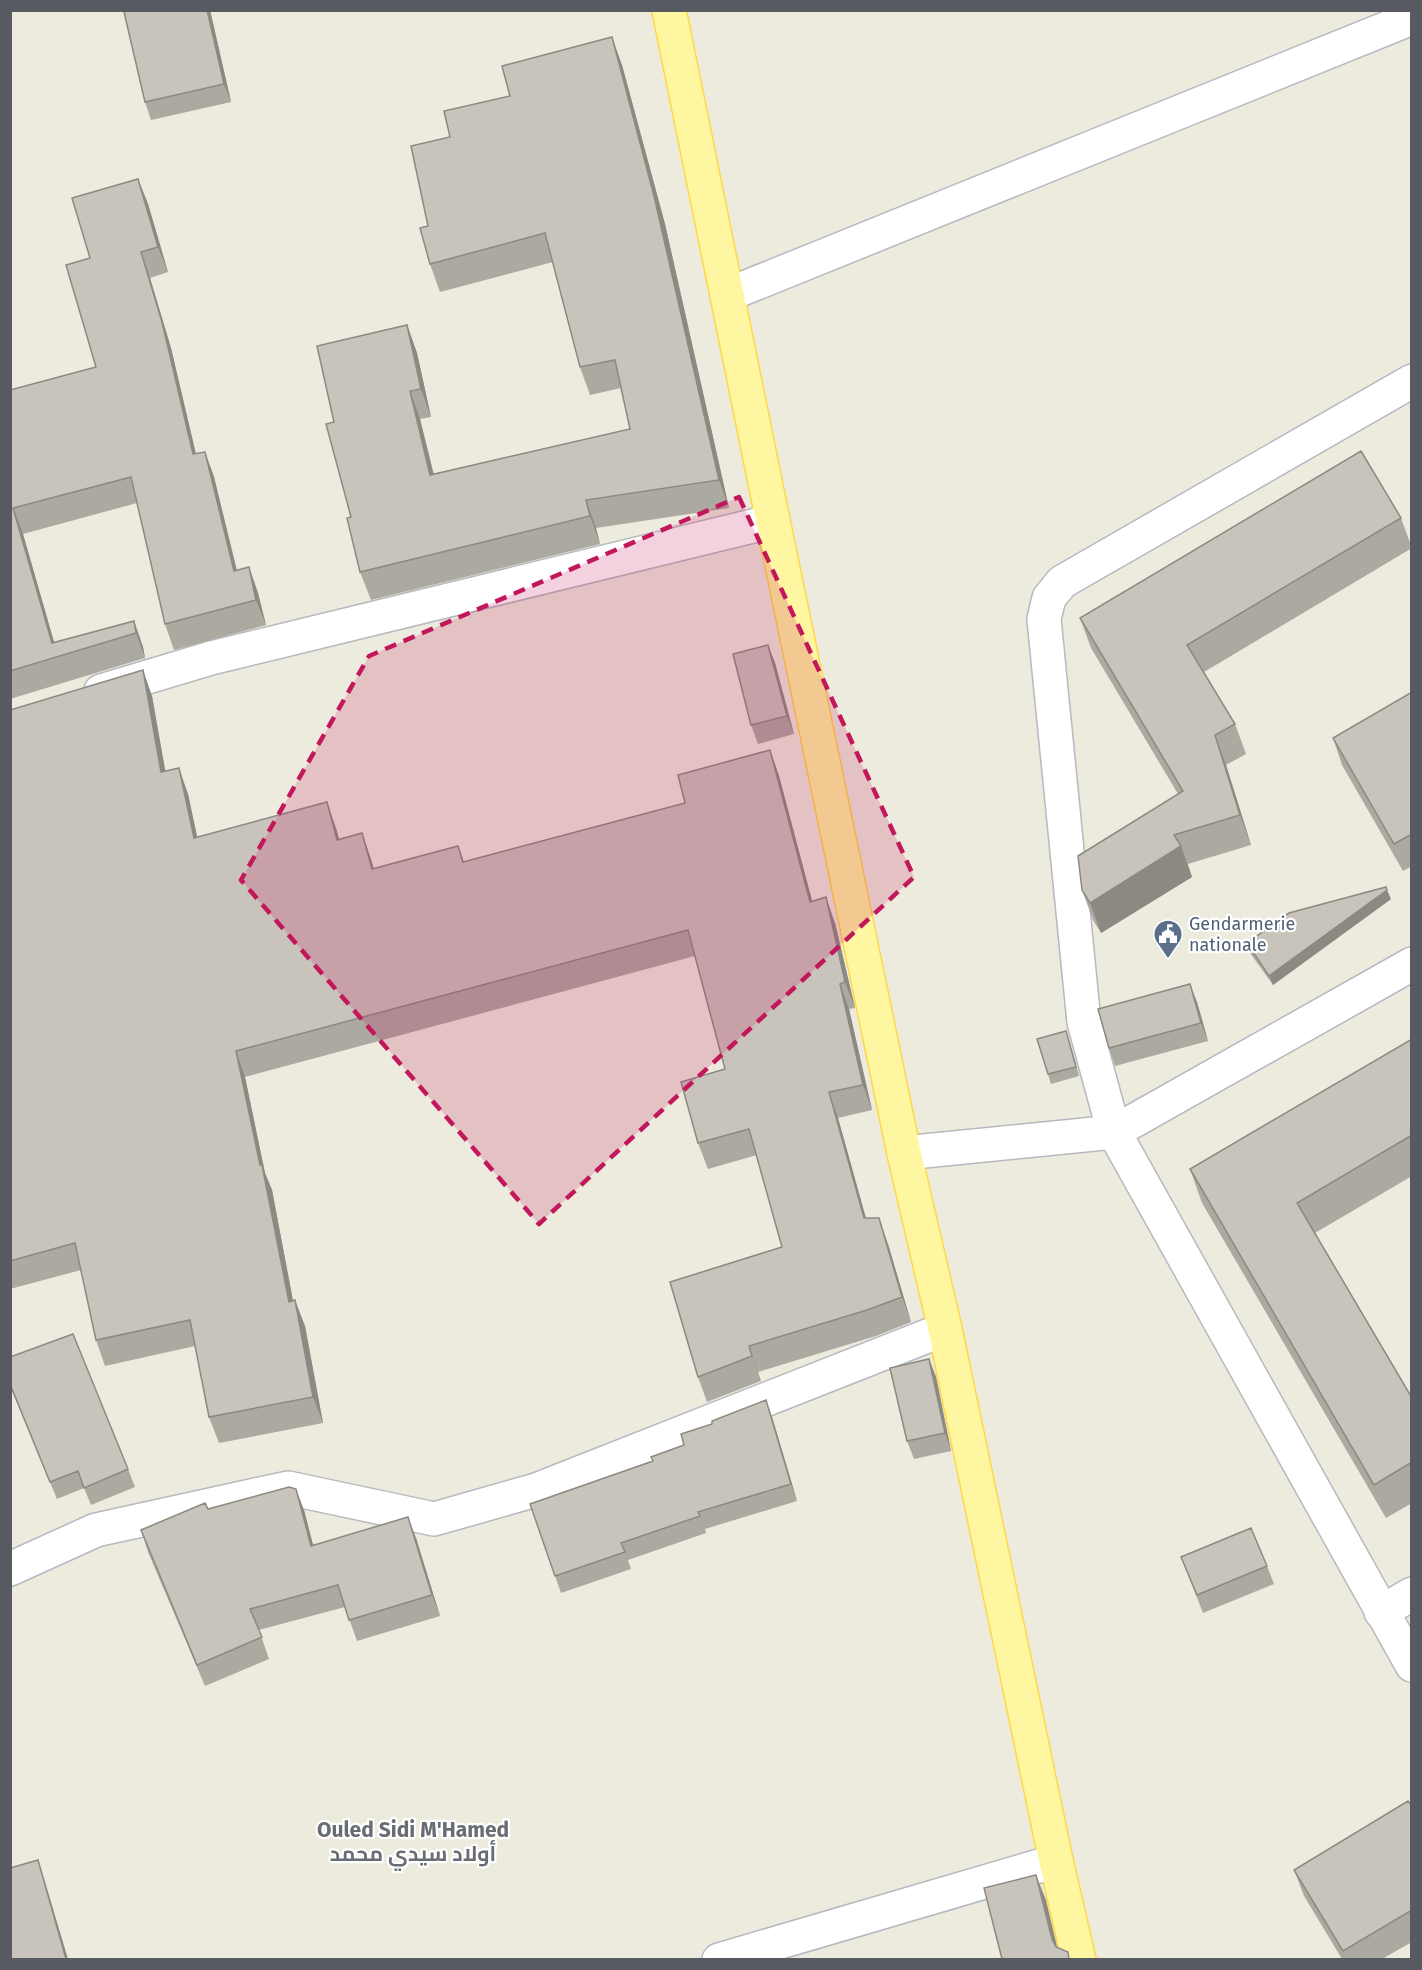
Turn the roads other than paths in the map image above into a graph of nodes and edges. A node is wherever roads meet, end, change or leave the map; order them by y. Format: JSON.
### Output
{"nodes":[{"id":1,"x":669,"y":10,"type":"edge"},
{"id":2,"x":1412,"y":18,"type":"edge"},
{"id":3,"x":727,"y":295,"type":"junction"},
{"id":4,"x":1412,"y":381,"type":"edge"},
{"id":5,"x":773,"y":521,"type":"junction"},
{"id":6,"x":77,"y":698,"type":"edge"},
{"id":7,"x":1412,"y":964,"type":"edge"},
{"id":8,"x":1114,"y":1132,"type":"junction"},
{"id":9,"x":904,"y":1153,"type":"junction"},
{"id":10,"x":945,"y":1329,"type":"junction"},
{"id":11,"x":10,"y":1569,"type":"edge"},
{"id":12,"x":1412,"y":1594,"type":"edge"},
{"id":13,"x":1381,"y":1612,"type":"junction"},
{"id":14,"x":1412,"y":1665,"type":"edge"},
{"id":15,"x":1056,"y":1861,"type":"junction"},
{"id":16,"x":719,"y":1959,"type":"edge"},
{"id":17,"x":1079,"y":1959,"type":"edge"}],
"edges":[{"from":1,"to":3,"type":"main road"},
{"from":2,"to":3,"type":"street"},
{"from":3,"to":5,"type":"main road"},
{"from":4,"to":8,"type":"street"},
{"from":5,"to":6,"type":"street"},
{"from":5,"to":9,"type":"main road"},
{"from":7,"to":8,"type":"street"},
{"from":8,"to":9,"type":"street"},
{"from":8,"to":13,"type":"street"},
{"from":9,"to":10,"type":"main road"},
{"from":10,"to":11,"type":"street"},
{"from":10,"to":15,"type":"main road"},
{"from":12,"to":13,"type":"street"},
{"from":13,"to":14,"type":"street"},
{"from":15,"to":16,"type":"street"},
{"from":15,"to":17,"type":"main road"}]}
